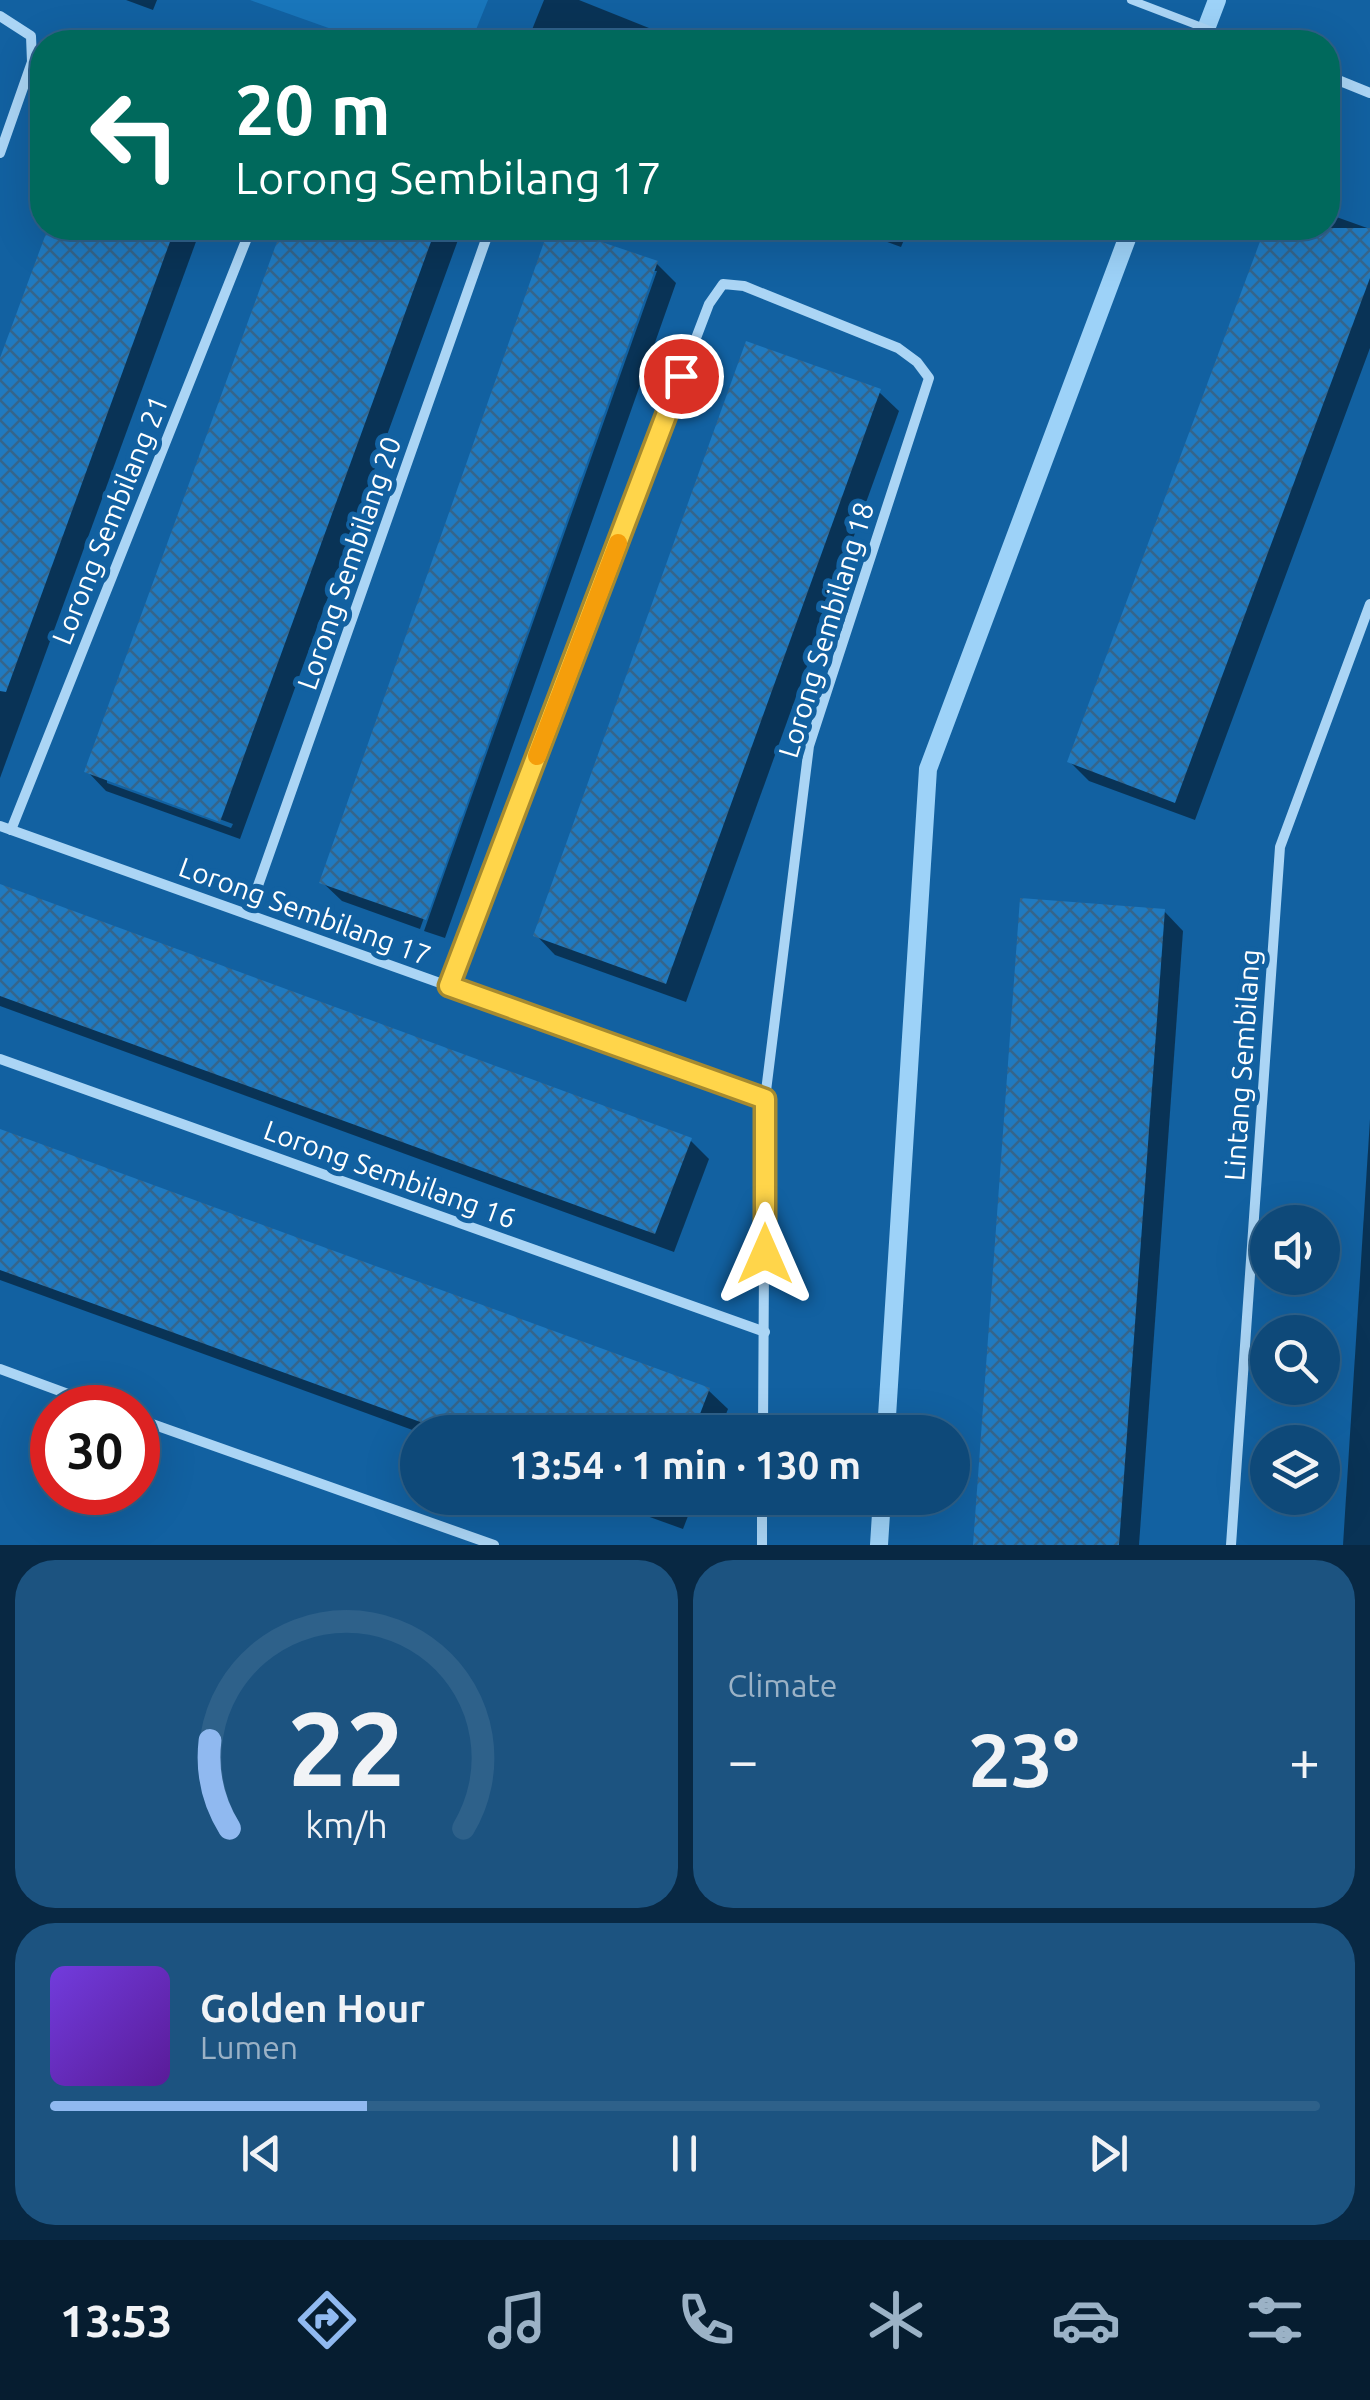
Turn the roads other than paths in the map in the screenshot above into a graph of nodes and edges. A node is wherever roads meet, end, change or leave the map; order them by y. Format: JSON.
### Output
{"nodes":[{"id":1,"x":1131,"y":0,"type":"edge"},
{"id":2,"x":0,"y":16,"type":"edge"},
{"id":3,"x":1210,"y":30,"type":"edge"},
{"id":4,"x":30,"y":35,"type":"edge"},
{"id":5,"x":30,"y":68,"type":"edge"},
{"id":6,"x":1340,"y":81,"type":"edge"},
{"id":7,"x":1370,"y":93,"type":"edge"},
{"id":8,"x":0,"y":153,"type":"edge"},
{"id":9,"x":246,"y":240,"type":"edge"},
{"id":10,"x":486,"y":240,"type":"edge"},
{"id":11,"x":1370,"y":604,"type":"edge"},
{"id":12,"x":6,"y":828,"type":"edge"},
{"id":13,"x":248,"y":914,"type":"junction"},
{"id":14,"x":449,"y":986,"type":"junction"},
{"id":15,"x":0,"y":1059,"type":"edge"},
{"id":16,"x":765,"y":1099,"type":"junction"},
{"id":17,"x":765,"y":1332,"type":"junction"},
{"id":18,"x":0,"y":1370,"type":"edge"},
{"id":19,"x":42,"y":1385,"type":"edge"},
{"id":20,"x":763,"y":1415,"type":"edge"},
{"id":21,"x":160,"y":1427,"type":"edge"},
{"id":22,"x":762,"y":1515,"type":"edge"},
{"id":23,"x":456,"y":1539,"type":"edge"},
{"id":24,"x":494,"y":1545,"type":"edge"},
{"id":25,"x":762,"y":1545,"type":"edge"},
{"id":26,"x":1231,"y":1545,"type":"edge"}],
"edges":[{"from":1,"to":3,"type":"lane"},
{"from":2,"to":4,"type":"street"},
{"from":5,"to":8,"type":"street"},
{"from":6,"to":7,"type":"street"},
{"from":9,"to":12,"type":"street","name":"Lorong Sembilang 21"},
{"from":10,"to":13,"type":"street","name":"Lorong Sembilang 20"},
{"from":11,"to":26,"type":"street","name":"Lintang Sembilang"},
{"from":12,"to":13,"type":"street","name":"Lorong Sembilang 17"},
{"from":13,"to":14,"type":"street","name":"Lorong Sembilang 17"},
{"from":14,"to":16,"type":"street","name":"Lorong Sembilang 17"},
{"from":14,"to":16,"type":"street","name":"Lorong Sembilang 18"},
{"from":15,"to":17,"type":"street","name":"Lorong Sembilang 16"},
{"from":16,"to":17,"type":"street"},
{"from":17,"to":20,"type":"street"},
{"from":18,"to":19,"type":"street"},
{"from":21,"to":23,"type":"street"},
{"from":22,"to":25,"type":"street"},
{"from":23,"to":24,"type":"street"}]}
